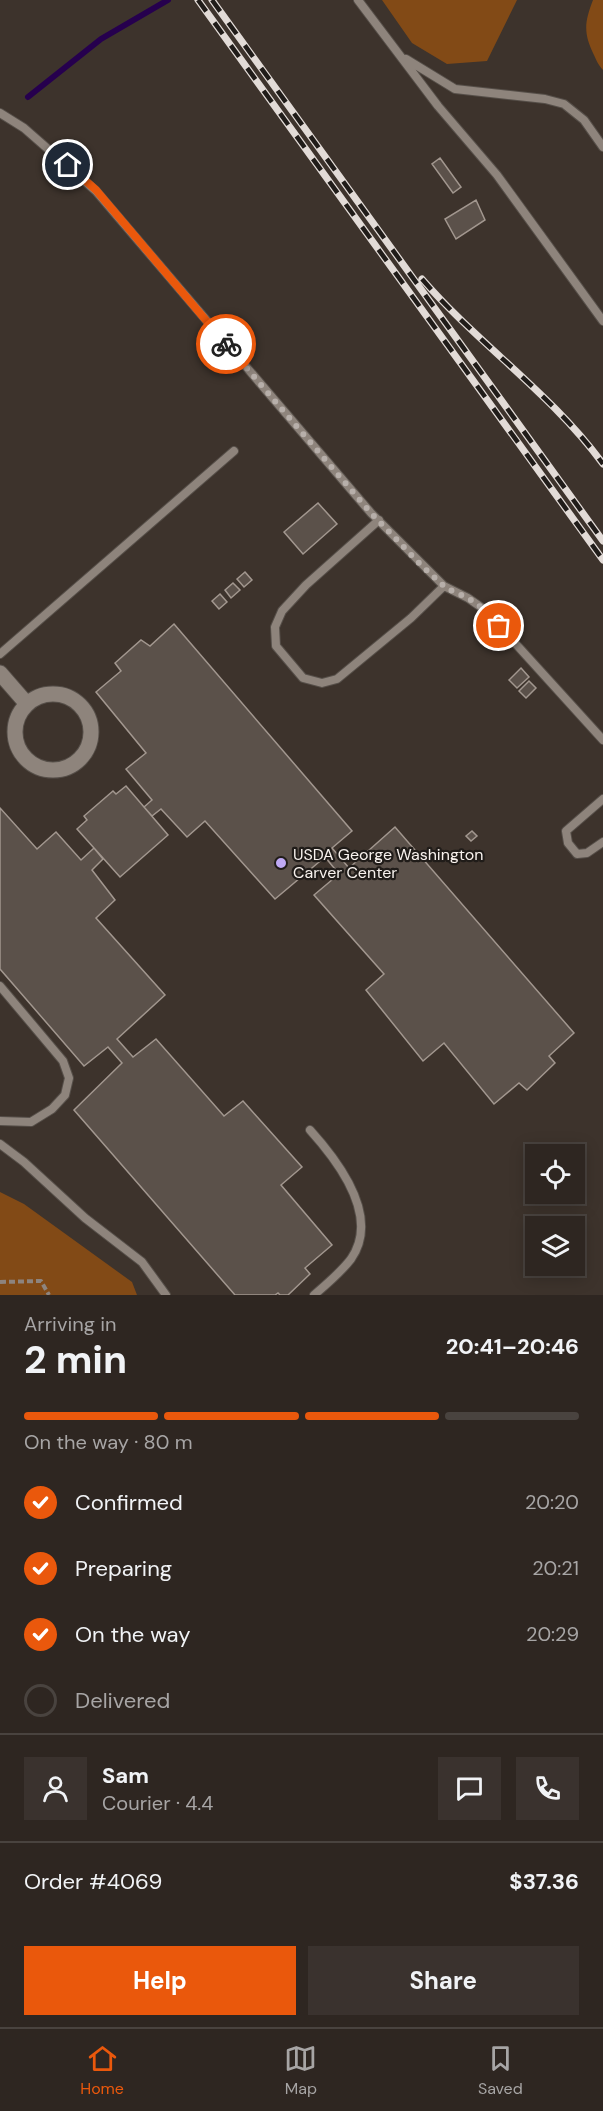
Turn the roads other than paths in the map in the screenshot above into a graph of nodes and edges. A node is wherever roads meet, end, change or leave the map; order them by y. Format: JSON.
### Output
{"nodes":[{"id":1,"x":358,"y":0,"type":"edge"},
{"id":2,"x":400,"y":55,"type":"junction"},
{"id":3,"x":0,"y":113,"type":"edge"},
{"id":4,"x":603,"y":147,"type":"edge"},
{"id":5,"x":603,"y":321,"type":"edge"},
{"id":6,"x":234,"y":451,"type":"dead end"},
{"id":7,"x":379,"y":520,"type":"junction"},
{"id":8,"x":444,"y":586,"type":"junction"},
{"id":9,"x":0,"y":654,"type":"edge"},
{"id":10,"x":0,"y":673,"type":"edge"},
{"id":11,"x":27,"y":704,"type":"junction"},
{"id":12,"x":603,"y":740,"type":"edge"},
{"id":13,"x":603,"y":799,"type":"edge"},
{"id":14,"x":603,"y":842,"type":"edge"},
{"id":15,"x":0,"y":986,"type":"edge"},
{"id":16,"x":0,"y":1121,"type":"edge"},
{"id":17,"x":310,"y":1130,"type":"dead end"},
{"id":18,"x":0,"y":1144,"type":"edge"},
{"id":19,"x":166,"y":1295,"type":"edge"},
{"id":20,"x":314,"y":1295,"type":"edge"}],
"edges":[{"from":1,"to":2,"type":"lane"},
{"from":2,"to":4,"type":"lane"},
{"from":2,"to":5,"type":"lane"},
{"from":3,"to":7,"type":"lane"},
{"from":6,"to":9,"type":"lane"},
{"from":7,"to":8,"type":"lane"},
{"from":7,"to":8,"type":"lane"},
{"from":8,"to":12,"type":"lane"},
{"from":10,"to":11,"type":"street"},
{"from":11,"to":11,"type":"street"},
{"from":13,"to":14,"type":"lane"},
{"from":15,"to":16,"type":"lane"},
{"from":17,"to":20,"type":"lane"},
{"from":18,"to":19,"type":"lane"}]}
